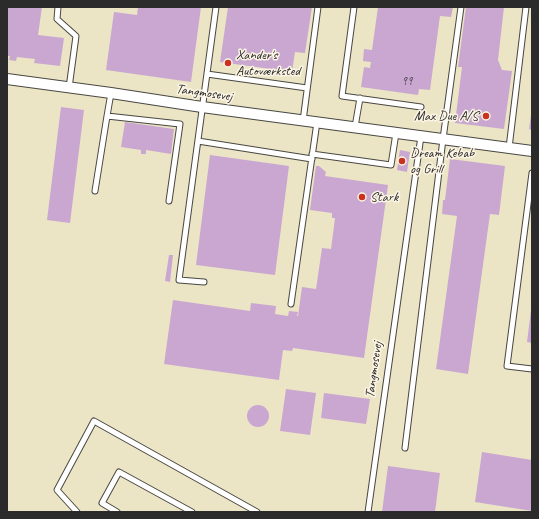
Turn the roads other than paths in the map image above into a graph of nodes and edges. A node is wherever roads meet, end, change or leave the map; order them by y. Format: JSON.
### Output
{"nodes":[{"id":1,"x":58,"y":7,"type":"edge"},
{"id":2,"x":216,"y":7,"type":"edge"},
{"id":3,"x":318,"y":7,"type":"edge"},
{"id":4,"x":354,"y":7,"type":"edge"},
{"id":5,"x":461,"y":7,"type":"edge"},
{"id":6,"x":526,"y":7,"type":"edge"},
{"id":7,"x":207,"y":74,"type":"junction"},
{"id":8,"x":7,"y":79,"type":"edge"},
{"id":9,"x":69,"y":88,"type":"junction"},
{"id":10,"x":307,"y":88,"type":"junction"},
{"id":11,"x":111,"y":93,"type":"junction"},
{"id":12,"x":360,"y":98,"type":"junction"},
{"id":13,"x":202,"y":107,"type":"junction"},
{"id":14,"x":421,"y":107,"type":"dead end"},
{"id":15,"x":107,"y":116,"type":"junction"},
{"id":16,"x":303,"y":120,"type":"junction"},
{"id":17,"x":317,"y":122,"type":"junction"},
{"id":18,"x":355,"y":127,"type":"junction"},
{"id":19,"x":396,"y":133,"type":"junction"},
{"id":20,"x":421,"y":136,"type":"junction"},
{"id":21,"x":443,"y":139,"type":"junction"},
{"id":22,"x":198,"y":142,"type":"junction"},
{"id":23,"x":509,"y":148,"type":"junction"},
{"id":24,"x":532,"y":151,"type":"edge"},
{"id":25,"x":312,"y":156,"type":"junction"},
{"id":26,"x":532,"y":173,"type":"edge"},
{"id":27,"x":95,"y":191,"type":"dead end"},
{"id":28,"x":169,"y":201,"type":"dead end"},
{"id":29,"x":204,"y":282,"type":"dead end"},
{"id":30,"x":292,"y":304,"type":"dead end"},
{"id":31,"x":532,"y":369,"type":"edge"},
{"id":32,"x":405,"y":448,"type":"dead end"},
{"id":33,"x":77,"y":512,"type":"edge"},
{"id":34,"x":118,"y":512,"type":"edge"},
{"id":35,"x":192,"y":512,"type":"edge"},
{"id":36,"x":257,"y":512,"type":"edge"},
{"id":37,"x":368,"y":512,"type":"edge"}],
"edges":[{"from":1,"to":9,"type":"lane"},
{"from":2,"to":7,"type":"lane"},
{"from":3,"to":10,"type":"lane"},
{"from":4,"to":12,"type":"lane"},
{"from":5,"to":21,"type":"lane"},
{"from":6,"to":23,"type":"lane"},
{"from":7,"to":10,"type":"lane"},
{"from":7,"to":13,"type":"lane"},
{"from":8,"to":9,"type":"street","name":"Tangmosevej"},
{"from":9,"to":11,"type":"street","name":"Tangmosevej"},
{"from":10,"to":16,"type":"lane"},
{"from":11,"to":13,"type":"street","name":"Tangmosevej"},
{"from":11,"to":15,"type":"lane"},
{"from":12,"to":14,"type":"lane"},
{"from":12,"to":18,"type":"lane"},
{"from":13,"to":16,"type":"street","name":"Tangmosevej"},
{"from":13,"to":22,"type":"lane"},
{"from":15,"to":27,"type":"lane"},
{"from":15,"to":28,"type":"lane"},
{"from":16,"to":17,"type":"street","name":"Tangmosevej"},
{"from":17,"to":18,"type":"street","name":"Tangmosevej"},
{"from":17,"to":25,"type":"lane"},
{"from":18,"to":19,"type":"street","name":"Tangmosevej"},
{"from":19,"to":20,"type":"street","name":"Tangmosevej"},
{"from":19,"to":25,"type":"lane"},
{"from":20,"to":21,"type":"street","name":"Tangmosevej"},
{"from":20,"to":37,"type":"lane","name":"Tangmosevej"},
{"from":21,"to":23,"type":"street","name":"Tangmosevej"},
{"from":21,"to":32,"type":"lane"},
{"from":22,"to":25,"type":"lane"},
{"from":22,"to":29,"type":"lane"},
{"from":23,"to":24,"type":"street","name":"Tangmosevej"},
{"from":25,"to":30,"type":"lane"},
{"from":26,"to":31,"type":"lane"},
{"from":33,"to":36,"type":"lane"},
{"from":34,"to":35,"type":"lane"}]}
